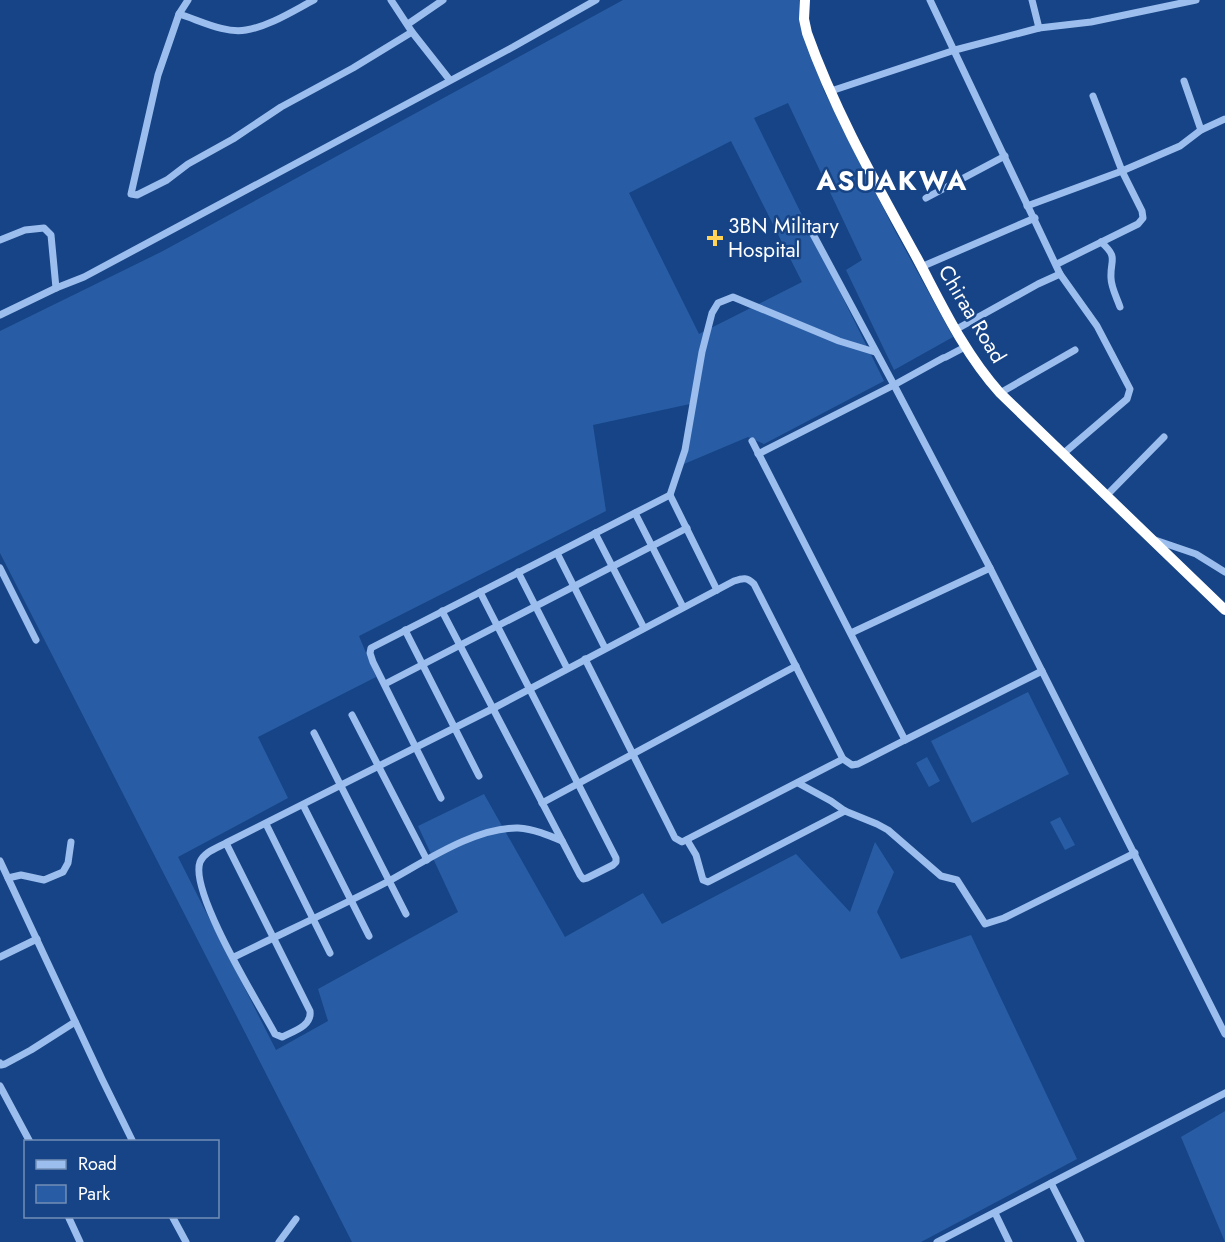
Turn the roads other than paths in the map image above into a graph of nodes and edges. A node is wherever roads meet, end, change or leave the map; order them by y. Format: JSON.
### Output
{"nodes":[{"id":1,"x":188,"y":0,"type":"edge"},
{"id":2,"x":314,"y":0,"type":"edge"},
{"id":3,"x":391,"y":0,"type":"edge"},
{"id":4,"x":443,"y":0,"type":"edge"},
{"id":5,"x":596,"y":0,"type":"edge"},
{"id":6,"x":805,"y":0,"type":"edge"},
{"id":7,"x":930,"y":0,"type":"edge"},
{"id":8,"x":1032,"y":0,"type":"edge"},
{"id":9,"x":1196,"y":0,"type":"edge"},
{"id":10,"x":179,"y":14,"type":"junction"},
{"id":11,"x":408,"y":24,"type":"junction"},
{"id":12,"x":1040,"y":28,"type":"junction"},
{"id":13,"x":412,"y":32,"type":"junction"},
{"id":14,"x":955,"y":50,"type":"junction"},
{"id":15,"x":449,"y":79,"type":"junction"},
{"id":16,"x":1184,"y":81,"type":"dead end"},
{"id":17,"x":831,"y":91,"type":"junction"},
{"id":18,"x":1093,"y":96,"type":"dead end"},
{"id":19,"x":1225,"y":119,"type":"edge"},
{"id":20,"x":1201,"y":130,"type":"junction"},
{"id":21,"x":1005,"y":156,"type":"junction"},
{"id":22,"x":1122,"y":171,"type":"junction"},
{"id":23,"x":926,"y":198,"type":"dead end"},
{"id":24,"x":1027,"y":206,"type":"junction"},
{"id":25,"x":1035,"y":218,"type":"junction"},
{"id":26,"x":807,"y":223,"type":"dead end"},
{"id":27,"x":0,"y":240,"type":"edge"},
{"id":28,"x":1101,"y":242,"type":"junction"},
{"id":29,"x":1057,"y":264,"type":"junction"},
{"id":30,"x":921,"y":267,"type":"junction"},
{"id":31,"x":1060,"y":274,"type":"junction"},
{"id":32,"x":56,"y":288,"type":"junction"},
{"id":33,"x":1120,"y":307,"type":"dead end"},
{"id":34,"x":0,"y":315,"type":"edge"},
{"id":35,"x":955,"y":330,"type":"junction"},
{"id":36,"x":965,"y":347,"type":"junction"},
{"id":37,"x":1075,"y":350,"type":"dead end"},
{"id":38,"x":875,"y":352,"type":"junction"},
{"id":39,"x":894,"y":385,"type":"junction"},
{"id":40,"x":1000,"y":393,"type":"junction"},
{"id":41,"x":1164,"y":437,"type":"dead end"},
{"id":42,"x":752,"y":441,"type":"dead end"},
{"id":43,"x":1064,"y":453,"type":"junction"},
{"id":44,"x":758,"y":454,"type":"junction"},
{"id":45,"x":670,"y":495,"type":"junction"},
{"id":46,"x":1107,"y":495,"type":"junction"},
{"id":47,"x":635,"y":513,"type":"junction"},
{"id":48,"x":687,"y":528,"type":"junction"},
{"id":49,"x":595,"y":533,"type":"junction"},
{"id":50,"x":1152,"y":539,"type":"junction"},
{"id":51,"x":652,"y":546,"type":"junction"},
{"id":52,"x":557,"y":553,"type":"junction"},
{"id":53,"x":612,"y":567,"type":"junction"},
{"id":54,"x":0,"y":568,"type":"edge"},
{"id":55,"x":990,"y":568,"type":"junction"},
{"id":56,"x":1225,"y":572,"type":"edge"},
{"id":57,"x":518,"y":573,"type":"junction"},
{"id":58,"x":574,"y":586,"type":"junction"},
{"id":59,"x":717,"y":590,"type":"junction"},
{"id":60,"x":480,"y":592,"type":"junction"},
{"id":61,"x":536,"y":606,"type":"junction"},
{"id":62,"x":683,"y":607,"type":"junction"},
{"id":63,"x":1225,"y":610,"type":"edge"},
{"id":64,"x":442,"y":611,"type":"junction"},
{"id":65,"x":498,"y":626,"type":"junction"},
{"id":66,"x":644,"y":628,"type":"junction"},
{"id":67,"x":405,"y":630,"type":"junction"},
{"id":68,"x":851,"y":633,"type":"junction"},
{"id":69,"x":36,"y":640,"type":"dead end"},
{"id":70,"x":459,"y":645,"type":"junction"},
{"id":71,"x":605,"y":648,"type":"junction"},
{"id":72,"x":585,"y":659,"type":"junction"},
{"id":73,"x":423,"y":664,"type":"junction"},
{"id":74,"x":796,"y":666,"type":"junction"},
{"id":75,"x":567,"y":668,"type":"junction"},
{"id":76,"x":1042,"y":671,"type":"junction"},
{"id":77,"x":384,"y":684,"type":"junction"},
{"id":78,"x":530,"y":688,"type":"junction"},
{"id":79,"x":492,"y":709,"type":"junction"},
{"id":80,"x":352,"y":715,"type":"dead end"},
{"id":81,"x":454,"y":728,"type":"junction"},
{"id":82,"x":314,"y":733,"type":"dead end"},
{"id":83,"x":905,"y":740,"type":"junction"},
{"id":84,"x":416,"y":747,"type":"junction"},
{"id":85,"x":633,"y":754,"type":"junction"},
{"id":86,"x":843,"y":759,"type":"junction"},
{"id":87,"x":378,"y":767,"type":"junction"},
{"id":88,"x":479,"y":776,"type":"dead end"},
{"id":89,"x":798,"y":783,"type":"junction"},
{"id":90,"x":579,"y":784,"type":"junction"},
{"id":91,"x":340,"y":786,"type":"junction"},
{"id":92,"x":441,"y":798,"type":"dead end"},
{"id":93,"x":542,"y":803,"type":"junction"},
{"id":94,"x":303,"y":805,"type":"junction"},
{"id":95,"x":845,"y":811,"type":"junction"},
{"id":96,"x":266,"y":824,"type":"junction"},
{"id":97,"x":687,"y":840,"type":"junction"},
{"id":98,"x":562,"y":841,"type":"junction"},
{"id":99,"x":72,"y":842,"type":"dead end"},
{"id":100,"x":226,"y":843,"type":"junction"},
{"id":101,"x":1135,"y":853,"type":"junction"},
{"id":102,"x":427,"y":860,"type":"junction"},
{"id":103,"x":0,"y":861,"type":"edge"},
{"id":104,"x":8,"y":878,"type":"junction"},
{"id":105,"x":389,"y":881,"type":"junction"},
{"id":106,"x":350,"y":900,"type":"junction"},
{"id":107,"x":406,"y":914,"type":"dead end"},
{"id":108,"x":313,"y":919,"type":"junction"},
{"id":109,"x":369,"y":936,"type":"dead end"},
{"id":110,"x":273,"y":938,"type":"junction"},
{"id":111,"x":37,"y":939,"type":"junction"},
{"id":112,"x":330,"y":954,"type":"dead end"},
{"id":113,"x":0,"y":957,"type":"edge"},
{"id":114,"x":234,"y":957,"type":"junction"},
{"id":115,"x":75,"y":1022,"type":"junction"},
{"id":116,"x":1225,"y":1034,"type":"edge"},
{"id":117,"x":0,"y":1064,"type":"edge"},
{"id":118,"x":0,"y":1086,"type":"edge"},
{"id":119,"x":1225,"y":1093,"type":"edge"},
{"id":120,"x":29,"y":1140,"type":"edge"},
{"id":121,"x":132,"y":1140,"type":"edge"},
{"id":122,"x":1051,"y":1183,"type":"junction"},
{"id":123,"x":995,"y":1213,"type":"junction"},
{"id":124,"x":69,"y":1218,"type":"edge"},
{"id":125,"x":173,"y":1218,"type":"edge"},
{"id":126,"x":296,"y":1219,"type":"dead end"},
{"id":127,"x":80,"y":1242,"type":"edge"},
{"id":128,"x":186,"y":1242,"type":"edge"},
{"id":129,"x":279,"y":1242,"type":"edge"},
{"id":130,"x":937,"y":1242,"type":"edge"},
{"id":131,"x":1008,"y":1242,"type":"edge"},
{"id":132,"x":1081,"y":1242,"type":"edge"}],
"edges":[{"from":1,"to":10,"type":"street"},
{"from":2,"to":10,"type":"street"},
{"from":3,"to":11,"type":"street"},
{"from":4,"to":11,"type":"street"},
{"from":5,"to":15,"type":"street"},
{"from":6,"to":17,"type":"highway","name":"Chiraa Road"},
{"from":7,"to":14,"type":"street"},
{"from":8,"to":12,"type":"street"},
{"from":9,"to":12,"type":"street"},
{"from":10,"to":13,"type":"street"},
{"from":11,"to":13,"type":"street"},
{"from":12,"to":14,"type":"street"},
{"from":13,"to":15,"type":"street"},
{"from":14,"to":17,"type":"street"},
{"from":14,"to":21,"type":"street"},
{"from":15,"to":32,"type":"street"},
{"from":16,"to":20,"type":"street"},
{"from":17,"to":30,"type":"highway","name":"Chiraa Road"},
{"from":18,"to":22,"type":"street"},
{"from":19,"to":20,"type":"street"},
{"from":20,"to":22,"type":"street"},
{"from":21,"to":23,"type":"street"},
{"from":21,"to":24,"type":"street"},
{"from":22,"to":24,"type":"street"},
{"from":22,"to":28,"type":"street"},
{"from":24,"to":25,"type":"street"},
{"from":25,"to":29,"type":"street"},
{"from":25,"to":30,"type":"street"},
{"from":26,"to":38,"type":"street"},
{"from":27,"to":32,"type":"street"},
{"from":28,"to":29,"type":"street"},
{"from":28,"to":33,"type":"street"},
{"from":29,"to":31,"type":"street"},
{"from":30,"to":35,"type":"highway","name":"Chiraa Road"},
{"from":31,"to":35,"type":"street"},
{"from":31,"to":43,"type":"street"},
{"from":32,"to":34,"type":"street"},
{"from":35,"to":36,"type":"highway","name":"Chiraa Road"},
{"from":36,"to":39,"type":"street"},
{"from":36,"to":40,"type":"highway","name":"Chiraa Road"},
{"from":37,"to":40,"type":"street"},
{"from":38,"to":39,"type":"street"},
{"from":38,"to":45,"type":"street"},
{"from":39,"to":44,"type":"street"},
{"from":39,"to":55,"type":"street"},
{"from":40,"to":43,"type":"highway","name":"Chiraa Road"},
{"from":41,"to":46,"type":"street"},
{"from":42,"to":44,"type":"street"},
{"from":43,"to":46,"type":"highway","name":"Chiraa Road"},
{"from":44,"to":68,"type":"street"},
{"from":45,"to":47,"type":"street"},
{"from":45,"to":48,"type":"street"},
{"from":46,"to":50,"type":"highway","name":"Chiraa Road"},
{"from":47,"to":49,"type":"street"},
{"from":47,"to":51,"type":"street"},
{"from":48,"to":51,"type":"street"},
{"from":48,"to":59,"type":"street"},
{"from":49,"to":52,"type":"street"},
{"from":49,"to":53,"type":"street"},
{"from":50,"to":56,"type":"street"},
{"from":50,"to":63,"type":"highway","name":"Chiraa Road"},
{"from":51,"to":53,"type":"street"},
{"from":51,"to":62,"type":"street"},
{"from":52,"to":57,"type":"street"},
{"from":52,"to":58,"type":"street"},
{"from":53,"to":58,"type":"street"},
{"from":53,"to":66,"type":"street"},
{"from":54,"to":69,"type":"street"},
{"from":55,"to":68,"type":"street"},
{"from":55,"to":76,"type":"street"},
{"from":57,"to":60,"type":"street"},
{"from":57,"to":61,"type":"street"},
{"from":58,"to":61,"type":"street"},
{"from":58,"to":71,"type":"street"},
{"from":59,"to":62,"type":"street"},
{"from":59,"to":74,"type":"street"},
{"from":60,"to":64,"type":"street"},
{"from":60,"to":65,"type":"street"},
{"from":61,"to":65,"type":"street"},
{"from":61,"to":75,"type":"street"},
{"from":62,"to":66,"type":"street"},
{"from":64,"to":67,"type":"street"},
{"from":64,"to":70,"type":"street"},
{"from":65,"to":70,"type":"street"},
{"from":65,"to":78,"type":"street"},
{"from":66,"to":71,"type":"street"},
{"from":67,"to":73,"type":"street"},
{"from":67,"to":77,"type":"street"},
{"from":68,"to":83,"type":"street"},
{"from":70,"to":73,"type":"street"},
{"from":70,"to":79,"type":"street"},
{"from":71,"to":72,"type":"street"},
{"from":72,"to":75,"type":"street"},
{"from":72,"to":85,"type":"street"},
{"from":73,"to":77,"type":"street"},
{"from":73,"to":81,"type":"street"},
{"from":74,"to":85,"type":"street"},
{"from":74,"to":86,"type":"street"},
{"from":75,"to":78,"type":"street"},
{"from":76,"to":83,"type":"street"},
{"from":76,"to":101,"type":"street"},
{"from":77,"to":84,"type":"street"},
{"from":78,"to":79,"type":"street"},
{"from":78,"to":90,"type":"street"},
{"from":79,"to":81,"type":"street"},
{"from":79,"to":93,"type":"street"},
{"from":80,"to":87,"type":"street"},
{"from":81,"to":84,"type":"street"},
{"from":81,"to":88,"type":"street"},
{"from":82,"to":91,"type":"street"},
{"from":83,"to":86,"type":"street"},
{"from":84,"to":87,"type":"street"},
{"from":84,"to":92,"type":"street"},
{"from":85,"to":90,"type":"street"},
{"from":85,"to":97,"type":"street"},
{"from":86,"to":89,"type":"street"},
{"from":87,"to":91,"type":"street"},
{"from":87,"to":102,"type":"street"},
{"from":89,"to":95,"type":"street"},
{"from":89,"to":97,"type":"street"},
{"from":90,"to":93,"type":"street"},
{"from":90,"to":98,"type":"street"},
{"from":91,"to":94,"type":"street"},
{"from":91,"to":105,"type":"street"},
{"from":93,"to":98,"type":"street"},
{"from":94,"to":96,"type":"street"},
{"from":94,"to":106,"type":"street"},
{"from":95,"to":97,"type":"street"},
{"from":95,"to":101,"type":"street"},
{"from":96,"to":100,"type":"street"},
{"from":96,"to":108,"type":"street"},
{"from":98,"to":102,"type":"street"},
{"from":99,"to":104,"type":"street"},
{"from":100,"to":110,"type":"street"},
{"from":100,"to":114,"type":"street"},
{"from":101,"to":116,"type":"street"},
{"from":102,"to":105,"type":"street"},
{"from":103,"to":104,"type":"street"},
{"from":104,"to":111,"type":"street"},
{"from":105,"to":106,"type":"street"},
{"from":105,"to":107,"type":"street"},
{"from":106,"to":108,"type":"street"},
{"from":106,"to":109,"type":"street"},
{"from":108,"to":110,"type":"street"},
{"from":108,"to":112,"type":"street"},
{"from":110,"to":114,"type":"street"},
{"from":110,"to":114,"type":"street"},
{"from":111,"to":113,"type":"street"},
{"from":111,"to":115,"type":"street"},
{"from":115,"to":117,"type":"street"},
{"from":115,"to":121,"type":"street"},
{"from":118,"to":120,"type":"street"},
{"from":119,"to":122,"type":"street"},
{"from":122,"to":123,"type":"street"},
{"from":122,"to":132,"type":"street"},
{"from":123,"to":130,"type":"street"},
{"from":123,"to":131,"type":"street"},
{"from":124,"to":127,"type":"street"},
{"from":125,"to":128,"type":"street"},
{"from":126,"to":129,"type":"street"}]}
